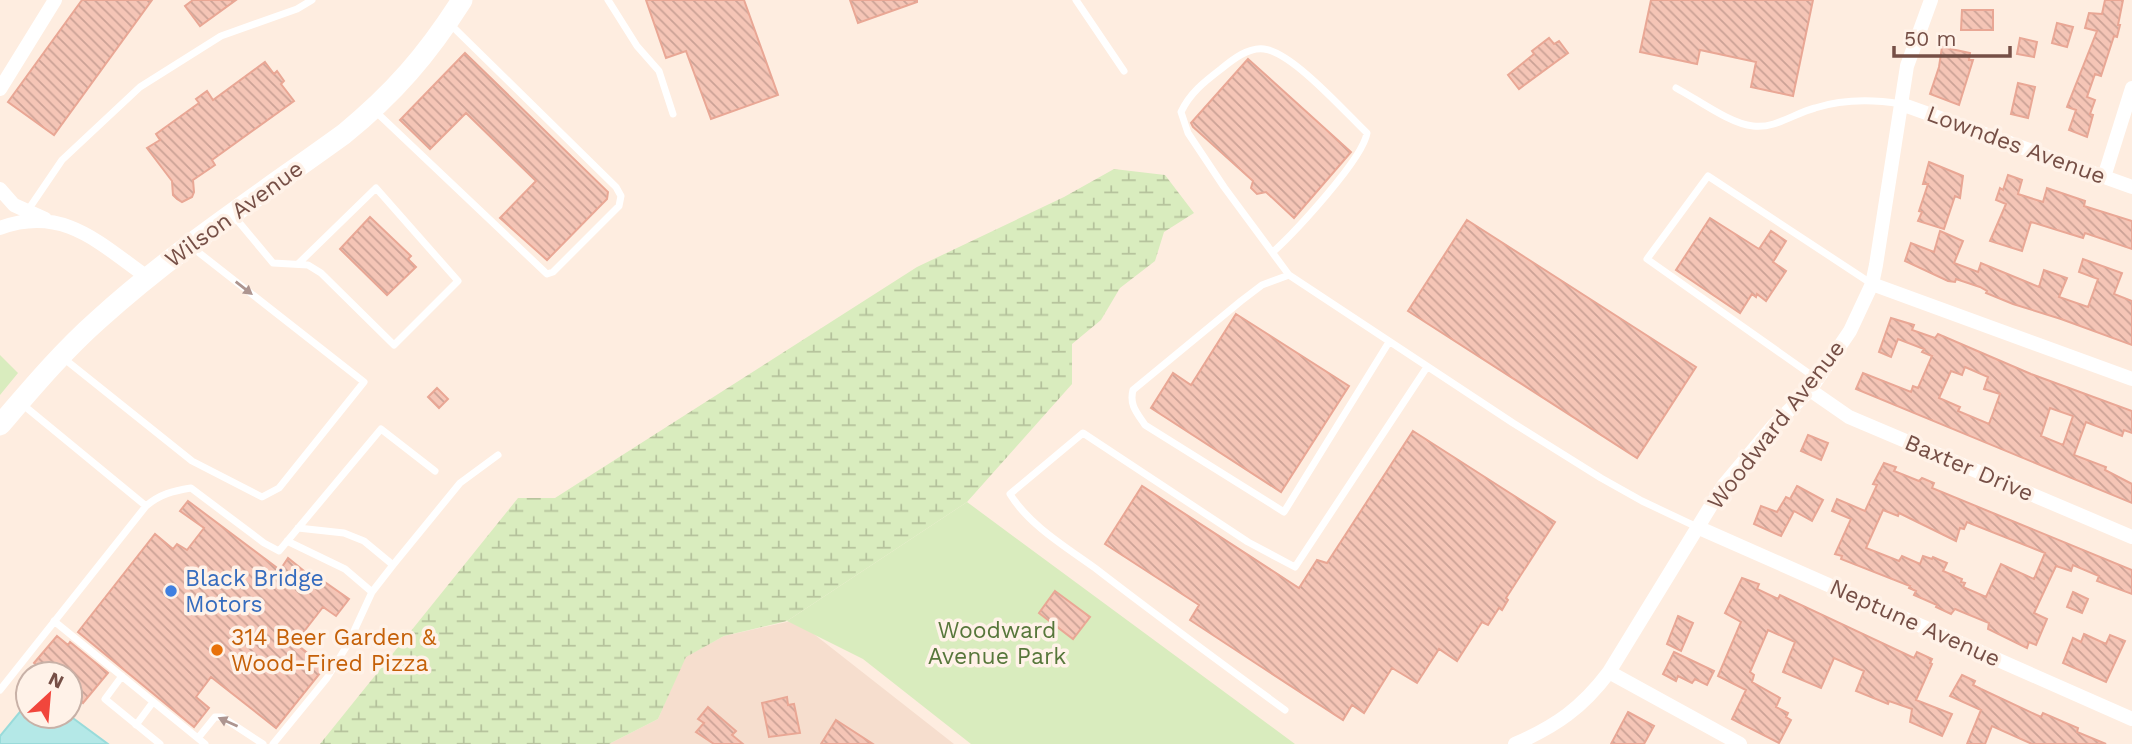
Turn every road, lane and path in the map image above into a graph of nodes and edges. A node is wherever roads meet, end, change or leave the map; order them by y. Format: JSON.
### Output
{"nodes":[{"id":1,"x":55,"y":0,"type":"edge"},
{"id":2,"x":312,"y":0,"type":"edge"},
{"id":3,"x":462,"y":0,"type":"edge"},
{"id":4,"x":608,"y":0,"type":"edge"},
{"id":5,"x":1076,"y":0,"type":"edge"},
{"id":6,"x":1931,"y":0,"type":"edge"},
{"id":7,"x":448,"y":22,"type":"junction"},
{"id":8,"x":1124,"y":71,"type":"dead end"},
{"id":9,"x":1676,"y":88,"type":"dead end"},
{"id":10,"x":2132,"y":88,"type":"edge"},
{"id":11,"x":0,"y":89,"type":"edge"},
{"id":12,"x":1901,"y":104,"type":"junction"},
{"id":13,"x":374,"y":110,"type":"junction"},
{"id":14,"x":673,"y":114,"type":"dead end"},
{"id":15,"x":2104,"y":177,"type":"junction"},
{"id":16,"x":2132,"y":187,"type":"edge"},
{"id":17,"x":0,"y":189,"type":"edge"},
{"id":18,"x":27,"y":211,"type":"junction"},
{"id":19,"x":232,"y":214,"type":"junction"},
{"id":20,"x":47,"y":220,"type":"junction"},
{"id":21,"x":0,"y":228,"type":"edge"},
{"id":22,"x":190,"y":246,"type":"junction"},
{"id":23,"x":1273,"y":252,"type":"junction"},
{"id":24,"x":299,"y":263,"type":"junction"},
{"id":25,"x":1289,"y":275,"type":"junction"},
{"id":26,"x":147,"y":277,"type":"junction"},
{"id":27,"x":1872,"y":284,"type":"junction"},
{"id":28,"x":1389,"y":342,"type":"junction"},
{"id":29,"x":62,"y":356,"type":"junction"},
{"id":30,"x":1427,"y":367,"type":"junction"},
{"id":31,"x":2132,"y":379,"type":"edge"},
{"id":32,"x":1814,"y":385,"type":"junction"},
{"id":33,"x":20,"y":402,"type":"junction"},
{"id":34,"x":0,"y":425,"type":"edge"},
{"id":35,"x":498,"y":455,"type":"dead end"},
{"id":36,"x":435,"y":471,"type":"dead end"},
{"id":37,"x":146,"y":506,"type":"junction"},
{"id":38,"x":1697,"y":527,"type":"junction"},
{"id":39,"x":298,"y":528,"type":"junction"},
{"id":40,"x":2132,"y":537,"type":"edge"},
{"id":41,"x":287,"y":541,"type":"junction"},
{"id":42,"x":393,"y":565,"type":"junction"},
{"id":43,"x":372,"y":592,"type":"junction"},
{"id":44,"x":54,"y":621,"type":"junction"},
{"id":45,"x":1609,"y":672,"type":"junction"},
{"id":46,"x":122,"y":676,"type":"junction"},
{"id":47,"x":0,"y":690,"type":"edge"},
{"id":48,"x":153,"y":702,"type":"junction"},
{"id":49,"x":1285,"y":710,"type":"dead end"},
{"id":50,"x":2132,"y":719,"type":"edge"},
{"id":51,"x":136,"y":725,"type":"junction"},
{"id":52,"x":198,"y":738,"type":"junction"},
{"id":53,"x":160,"y":744,"type":"edge"},
{"id":54,"x":205,"y":744,"type":"edge"},
{"id":55,"x":263,"y":744,"type":"edge"},
{"id":56,"x":273,"y":744,"type":"edge"},
{"id":57,"x":1515,"y":744,"type":"edge"},
{"id":58,"x":1741,"y":744,"type":"edge"}],
"edges":[{"from":1,"to":11,"type":"street"},
{"from":2,"to":18,"type":"lane"},
{"from":3,"to":7,"type":"main road","name":"Wilson Avenue"},
{"from":4,"to":14,"type":"lane"},
{"from":5,"to":8,"type":"lane"},
{"from":6,"to":12,"type":"street","name":"Woodward Avenue"},
{"from":7,"to":13,"type":"main road","name":"Wilson Avenue"},
{"from":7,"to":13,"type":"lane"},
{"from":9,"to":12,"type":"lane"},
{"from":10,"to":15,"type":"street"},
{"from":12,"to":15,"type":"street","name":"Lowndes Avenue"},
{"from":12,"to":27,"type":"street","name":"Woodward Avenue"},
{"from":13,"to":19,"type":"main road","name":"Wilson Avenue"},
{"from":15,"to":16,"type":"street","name":"Lowndes Avenue"},
{"from":17,"to":18,"type":"street"},
{"from":18,"to":20,"type":"street"},
{"from":19,"to":22,"type":"main road","name":"Wilson Avenue"},
{"from":19,"to":24,"type":"lane"},
{"from":20,"to":21,"type":"street"},
{"from":20,"to":26,"type":"street"},
{"from":22,"to":26,"type":"main road","name":"Wilson Avenue"},
{"from":22,"to":29,"type":"lane","one_way":true},
{"from":23,"to":23,"type":"lane"},
{"from":23,"to":25,"type":"lane"},
{"from":24,"to":24,"type":"lane"},
{"from":25,"to":28,"type":"lane"},
{"from":25,"to":28,"type":"lane"},
{"from":26,"to":29,"type":"main road","name":"Wilson Avenue"},
{"from":27,"to":31,"type":"street"},
{"from":27,"to":32,"type":"street","name":"Woodward Avenue"},
{"from":27,"to":32,"type":"lane"},
{"from":28,"to":30,"type":"lane"},
{"from":29,"to":33,"type":"main road","name":"Wilson Avenue"},
{"from":30,"to":38,"type":"lane"},
{"from":30,"to":49,"type":"lane"},
{"from":32,"to":38,"type":"street","name":"Woodward Avenue"},
{"from":32,"to":40,"type":"street","name":"Baxter Drive"},
{"from":33,"to":34,"type":"main road","name":"Wilson Avenue"},
{"from":33,"to":37,"type":"lane"},
{"from":35,"to":42,"type":"lane"},
{"from":36,"to":39,"type":"lane"},
{"from":37,"to":41,"type":"lane"},
{"from":37,"to":44,"type":"lane"},
{"from":38,"to":45,"type":"street","name":"Woodward Avenue"},
{"from":38,"to":50,"type":"street","name":"Neptune Avenue"},
{"from":39,"to":41,"type":"lane"},
{"from":39,"to":42,"type":"lane"},
{"from":41,"to":43,"type":"lane"},
{"from":42,"to":43,"type":"lane"},
{"from":43,"to":56,"type":"lane"},
{"from":44,"to":46,"type":"lane"},
{"from":44,"to":47,"type":"lane"},
{"from":45,"to":57,"type":"street","name":"Woodward Avenue"},
{"from":45,"to":58,"type":"street"},
{"from":46,"to":48,"type":"lane"},
{"from":46,"to":51,"type":"lane"},
{"from":48,"to":51,"type":"lane"},
{"from":48,"to":52,"type":"lane"},
{"from":51,"to":53,"type":"lane"},
{"from":52,"to":54,"type":"lane"},
{"from":55,"to":52,"type":"lane","one_way":true}]}
